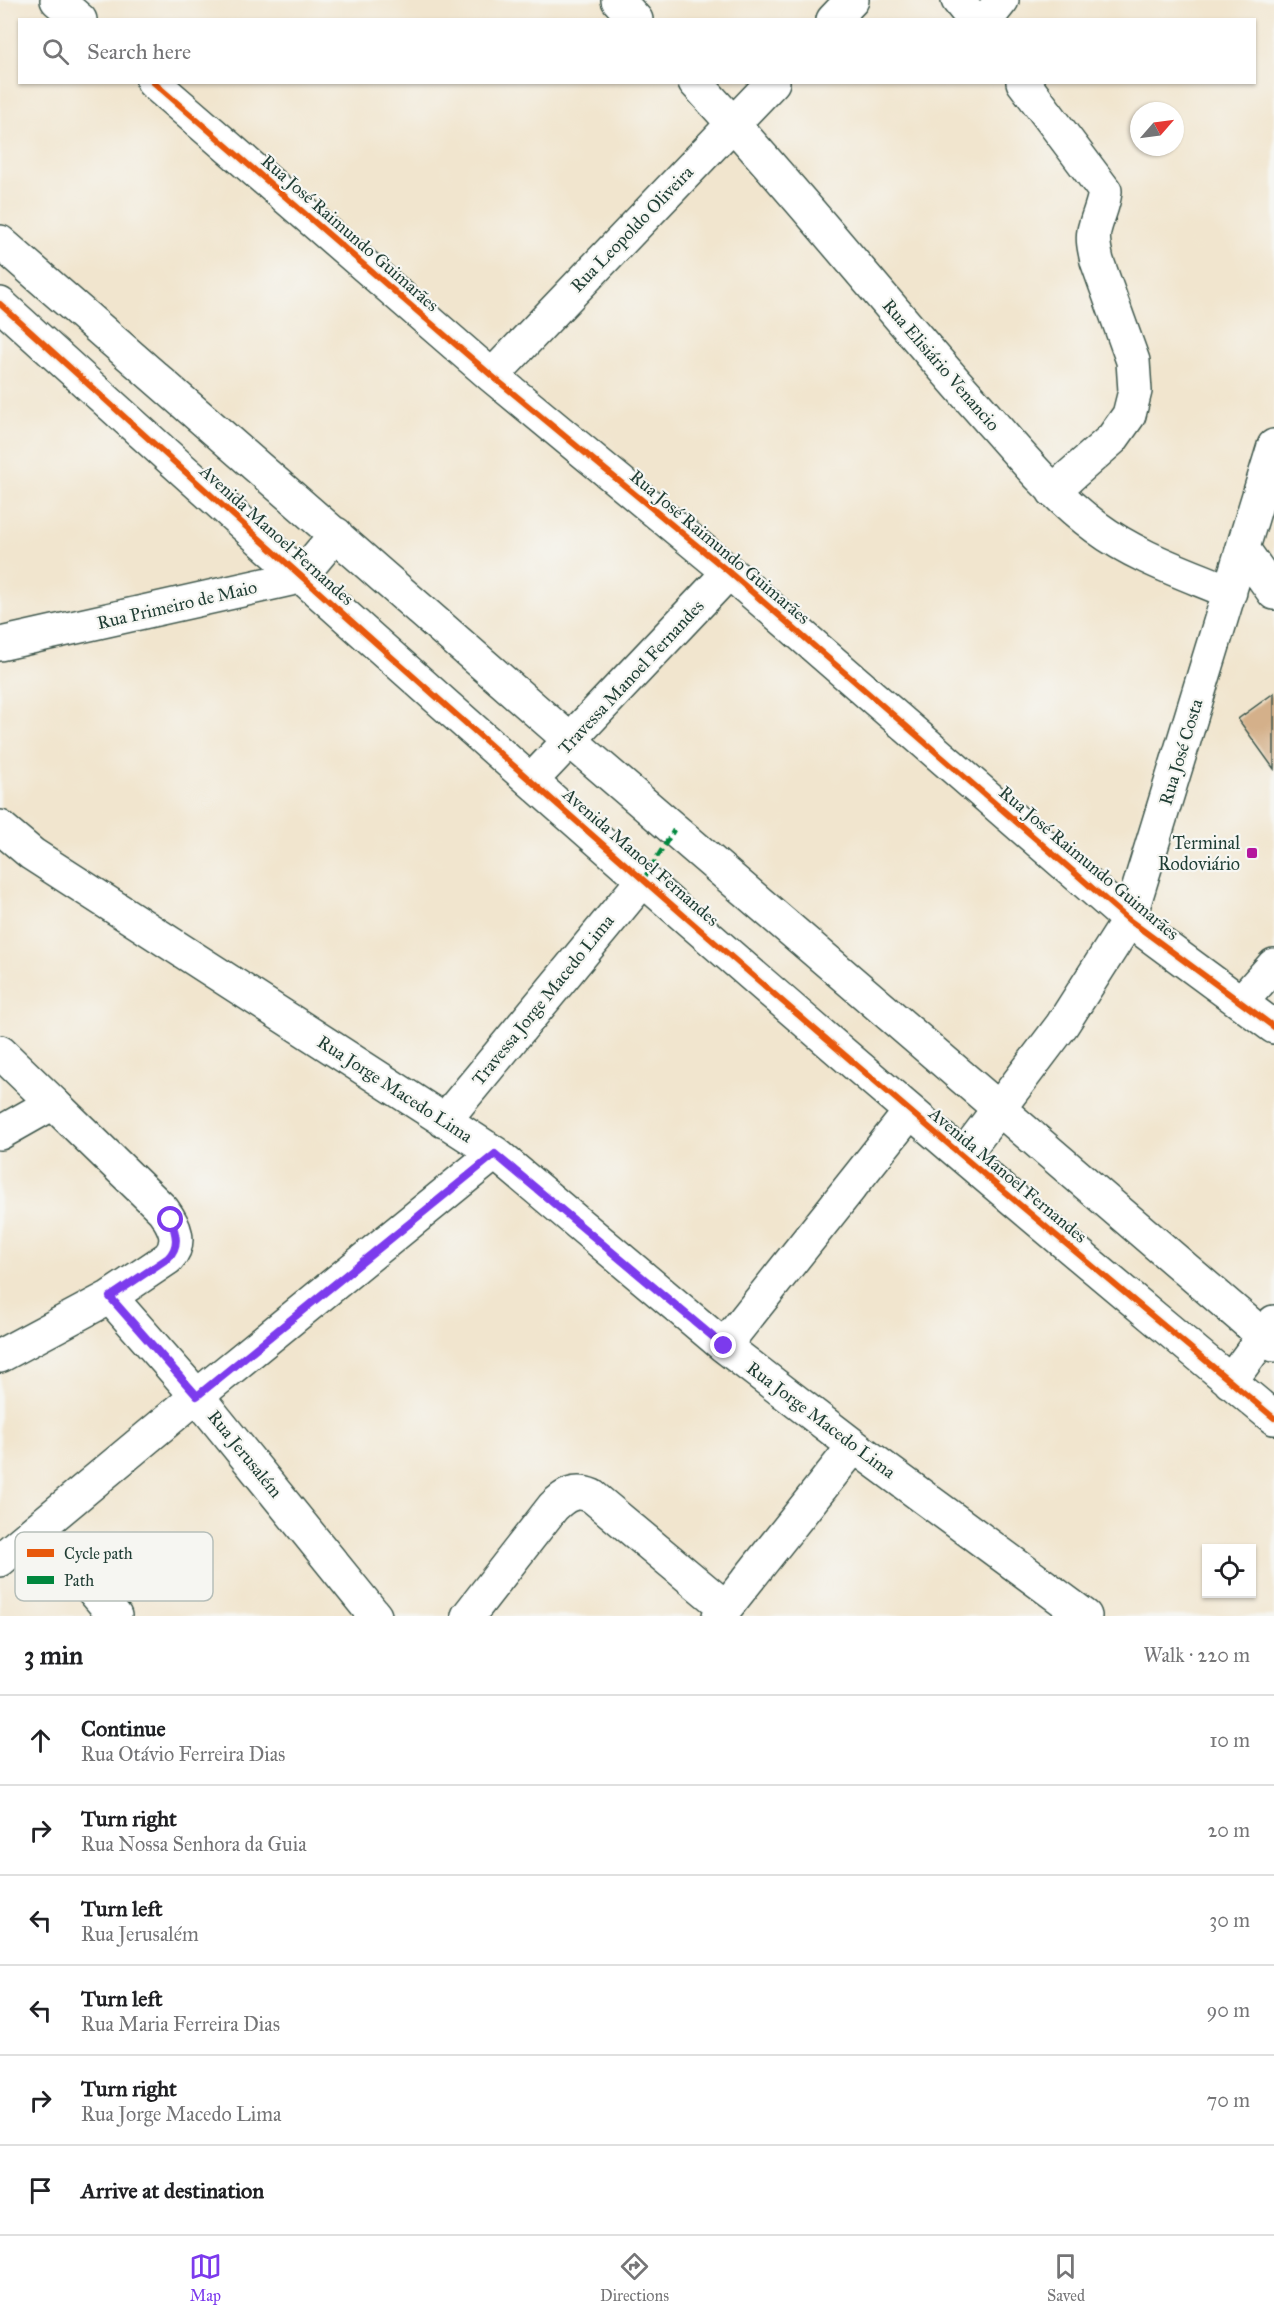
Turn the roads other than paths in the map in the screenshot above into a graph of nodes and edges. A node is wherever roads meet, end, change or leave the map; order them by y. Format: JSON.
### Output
{"nodes":[{"id":1,"x":57,"y":0,"type":"edge"},
{"id":2,"x":618,"y":0,"type":"edge"},
{"id":3,"x":852,"y":0,"type":"edge"},
{"id":4,"x":958,"y":0,"type":"edge"},
{"id":5,"x":1002,"y":0,"type":"edge"},
{"id":6,"x":78,"y":18,"type":"edge"},
{"id":7,"x":634,"y":18,"type":"edge"},
{"id":8,"x":835,"y":18,"type":"edge"},
{"id":9,"x":972,"y":18,"type":"edge"},
{"id":10,"x":988,"y":18,"type":"edge"},
{"id":11,"x":155,"y":84,"type":"edge"},
{"id":12,"x":697,"y":84,"type":"edge"},
{"id":13,"x":771,"y":84,"type":"edge"},
{"id":14,"x":1024,"y":84,"type":"edge"},
{"id":15,"x":734,"y":123,"type":"junction"},
{"id":16,"x":0,"y":242,"type":"edge"},
{"id":17,"x":0,"y":304,"type":"edge"},
{"id":18,"x":492,"y":376,"type":"junction"},
{"id":19,"x":1274,"y":446,"type":"edge"},
{"id":20,"x":1053,"y":491,"type":"junction"},
{"id":21,"x":336,"y":534,"type":"junction"},
{"id":22,"x":1243,"y":549,"type":"junction"},
{"id":23,"x":729,"y":572,"type":"junction"},
{"id":24,"x":300,"y":577,"type":"junction"},
{"id":25,"x":1230,"y":592,"type":"junction"},
{"id":26,"x":1274,"y":592,"type":"edge"},
{"id":27,"x":0,"y":644,"type":"edge"},
{"id":28,"x":571,"y":741,"type":"junction"},
{"id":29,"x":531,"y":781,"type":"junction"},
{"id":30,"x":0,"y":827,"type":"edge"},
{"id":31,"x":643,"y":880,"type":"junction"},
{"id":32,"x":1129,"y":920,"type":"junction"},
{"id":33,"x":1274,"y":965,"type":"edge"},
{"id":34,"x":1241,"y":1002,"type":"junction"},
{"id":35,"x":1274,"y":1027,"type":"edge"},
{"id":36,"x":0,"y":1052,"type":"edge"},
{"id":37,"x":53,"y":1103,"type":"junction"},
{"id":38,"x":999,"y":1111,"type":"junction"},
{"id":39,"x":910,"y":1112,"type":"junction"},
{"id":40,"x":444,"y":1121,"type":"junction"},
{"id":41,"x":0,"y":1133,"type":"edge"},
{"id":42,"x":495,"y":1154,"type":"junction"},
{"id":43,"x":963,"y":1156,"type":"junction"},
{"id":44,"x":110,"y":1297,"type":"junction"},
{"id":45,"x":1270,"y":1334,"type":"edge"},
{"id":46,"x":724,"y":1346,"type":"junction"},
{"id":47,"x":0,"y":1356,"type":"edge"},
{"id":48,"x":1230,"y":1382,"type":"junction"},
{"id":49,"x":197,"y":1396,"type":"junction"},
{"id":50,"x":1274,"y":1418,"type":"edge"},
{"id":51,"x":854,"y":1446,"type":"junction"},
{"id":52,"x":40,"y":1528,"type":"junction"},
{"id":53,"x":35,"y":1532,"type":"edge"},
{"id":54,"x":43,"y":1532,"type":"edge"},
{"id":55,"x":15,"y":1548,"type":"edge"},
{"id":56,"x":0,"y":1560,"type":"edge"},
{"id":57,"x":103,"y":1601,"type":"edge"},
{"id":58,"x":722,"y":1612,"type":"edge"},
{"id":59,"x":116,"y":1616,"type":"edge"},
{"id":60,"x":375,"y":1616,"type":"edge"},
{"id":61,"x":468,"y":1616,"type":"edge"},
{"id":62,"x":1085,"y":1616,"type":"edge"}],
"edges":[{"from":1,"to":6,"type":"street"},
{"from":2,"to":7,"type":"street"},
{"from":3,"to":8,"type":"street"},
{"from":4,"to":9,"type":"street"},
{"from":5,"to":10,"type":"street"},
{"from":11,"to":18,"type":"street","name":"Rua José Raimundo Guimarães"},
{"from":12,"to":15,"type":"street","name":"Rua Elisiário Venancio"},
{"from":13,"to":15,"type":"street","name":"Rua Leopoldo Oliveira"},
{"from":14,"to":20,"type":"street"},
{"from":15,"to":18,"type":"street","name":"Rua Leopoldo Oliveira"},
{"from":15,"to":20,"type":"street","name":"Rua Elisiário Venancio"},
{"from":16,"to":21,"type":"street","name":"Avenida Manoel Fernandes"},
{"from":17,"to":24,"type":"street","name":"Avenida Manoel Fernandes"},
{"from":18,"to":23,"type":"street","name":"Rua José Raimundo Guimarães"},
{"from":19,"to":22,"type":"street","name":"Rua José Costa"},
{"from":20,"to":25,"type":"street","name":"Rua Elisiário Venancio"},
{"from":21,"to":24,"type":"street"},
{"from":21,"to":28,"type":"street","name":"Avenida Manoel Fernandes"},
{"from":22,"to":25,"type":"street","name":"Rua José Costa"},
{"from":22,"to":26,"type":"street"},
{"from":23,"to":28,"type":"street","name":"Travessa Manoel Fernandes"},
{"from":23,"to":32,"type":"street","name":"Rua José Raimundo Guimarães"},
{"from":24,"to":27,"type":"street","name":"Rua Primeiro de Maio"},
{"from":24,"to":29,"type":"street","name":"Avenida Manoel Fernandes"},
{"from":25,"to":32,"type":"street","name":"Rua José Costa"},
{"from":28,"to":29,"type":"street","name":"Travessa Manoel Fernandes"},
{"from":28,"to":38,"type":"street","name":"Avenida Manoel Fernandes"},
{"from":29,"to":31,"type":"street","name":"Avenida Manoel Fernandes"},
{"from":30,"to":40,"type":"street","name":"Rua Jorge Macedo Lima"},
{"from":31,"to":39,"type":"street","name":"Avenida Manoel Fernandes"},
{"from":31,"to":40,"type":"street","name":"Travessa Jorge Macedo Lima"},
{"from":32,"to":34,"type":"street","name":"Rua José Raimundo Guimarães"},
{"from":32,"to":38,"type":"street","name":"Rua José Costa"},
{"from":33,"to":34,"type":"street"},
{"from":34,"to":35,"type":"street","name":"Rua José Raimundo Guimarães"},
{"from":36,"to":37,"type":"street"},
{"from":37,"to":41,"type":"street"},
{"from":37,"to":44,"type":"street"},
{"from":38,"to":43,"type":"street","name":"Rua José Costa"},
{"from":38,"to":45,"type":"street","name":"Avenida Manoel Fernandes"},
{"from":39,"to":43,"type":"street","name":"Avenida Manoel Fernandes"},
{"from":39,"to":46,"type":"street"},
{"from":40,"to":42,"type":"street","name":"Rua Jorge Macedo Lima"},
{"from":42,"to":46,"type":"street","name":"Rua Jorge Macedo Lima"},
{"from":42,"to":49,"type":"street"},
{"from":43,"to":48,"type":"street","name":"Avenida Manoel Fernandes"},
{"from":44,"to":47,"type":"street"},
{"from":44,"to":49,"type":"street","name":"Rua Jerusalém"},
{"from":45,"to":48,"type":"street"},
{"from":46,"to":51,"type":"street","name":"Rua Jorge Macedo Lima"},
{"from":48,"to":50,"type":"street","name":"Avenida Manoel Fernandes"},
{"from":49,"to":52,"type":"street"},
{"from":49,"to":60,"type":"street","name":"Rua Jerusalém"},
{"from":51,"to":58,"type":"street"},
{"from":51,"to":62,"type":"street","name":"Rua Jorge Macedo Lima"},
{"from":52,"to":53,"type":"street"},
{"from":52,"to":54,"type":"street"},
{"from":55,"to":56,"type":"street"},
{"from":57,"to":59,"type":"street"},
{"from":58,"to":61,"type":"street"}]}
